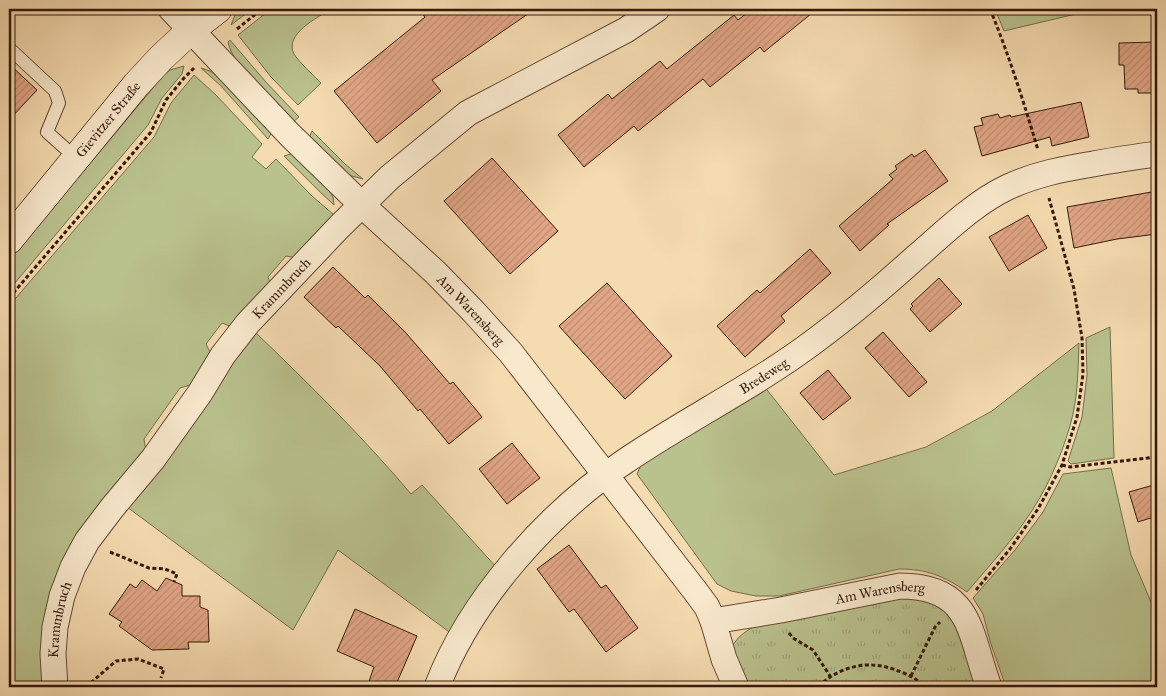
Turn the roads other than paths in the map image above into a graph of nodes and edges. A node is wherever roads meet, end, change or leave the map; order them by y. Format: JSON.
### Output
{"nodes":[{"id":1,"x":171,"y":9,"type":"edge"},
{"id":2,"x":218,"y":9,"type":"edge"},
{"id":3,"x":657,"y":9,"type":"edge"},
{"id":4,"x":191,"y":30,"type":"junction"},
{"id":5,"x":9,"y":48,"type":"edge"},
{"id":6,"x":1157,"y":154,"type":"edge"},
{"id":7,"x":76,"y":158,"type":"junction"},
{"id":8,"x":362,"y":205,"type":"junction"},
{"id":9,"x":9,"y":240,"type":"edge"},
{"id":10,"x":606,"y":475,"type":"junction"},
{"id":11,"x":713,"y":621,"type":"junction"},
{"id":12,"x":55,"y":687,"type":"edge"},
{"id":13,"x":437,"y":687,"type":"edge"},
{"id":14,"x":736,"y":687,"type":"edge"},
{"id":15,"x":989,"y":687,"type":"edge"}],
"edges":[{"from":1,"to":4,"type":"street","name":"Am Warensberg"},
{"from":2,"to":4,"type":"main road","name":"Gievitzer Straße"},
{"from":3,"to":8,"type":"street","name":"Krammbruch"},
{"from":4,"to":7,"type":"main road","name":"Gievitzer Straße"},
{"from":4,"to":8,"type":"street","name":"Am Warensberg"},
{"from":5,"to":7,"type":"lane"},
{"from":6,"to":10,"type":"street","name":"Bredeweg"},
{"from":7,"to":9,"type":"main road","name":"Gievitzer Straße"},
{"from":8,"to":10,"type":"street","name":"Am Warensberg"},
{"from":8,"to":12,"type":"street","name":"Krammbruch"},
{"from":10,"to":11,"type":"street","name":"Am Warensberg"},
{"from":10,"to":13,"type":"street","name":"Bredeweg"},
{"from":11,"to":14,"type":"street","name":"Am Warensberg"},
{"from":11,"to":15,"type":"street","name":"Am Warensberg"}]}
